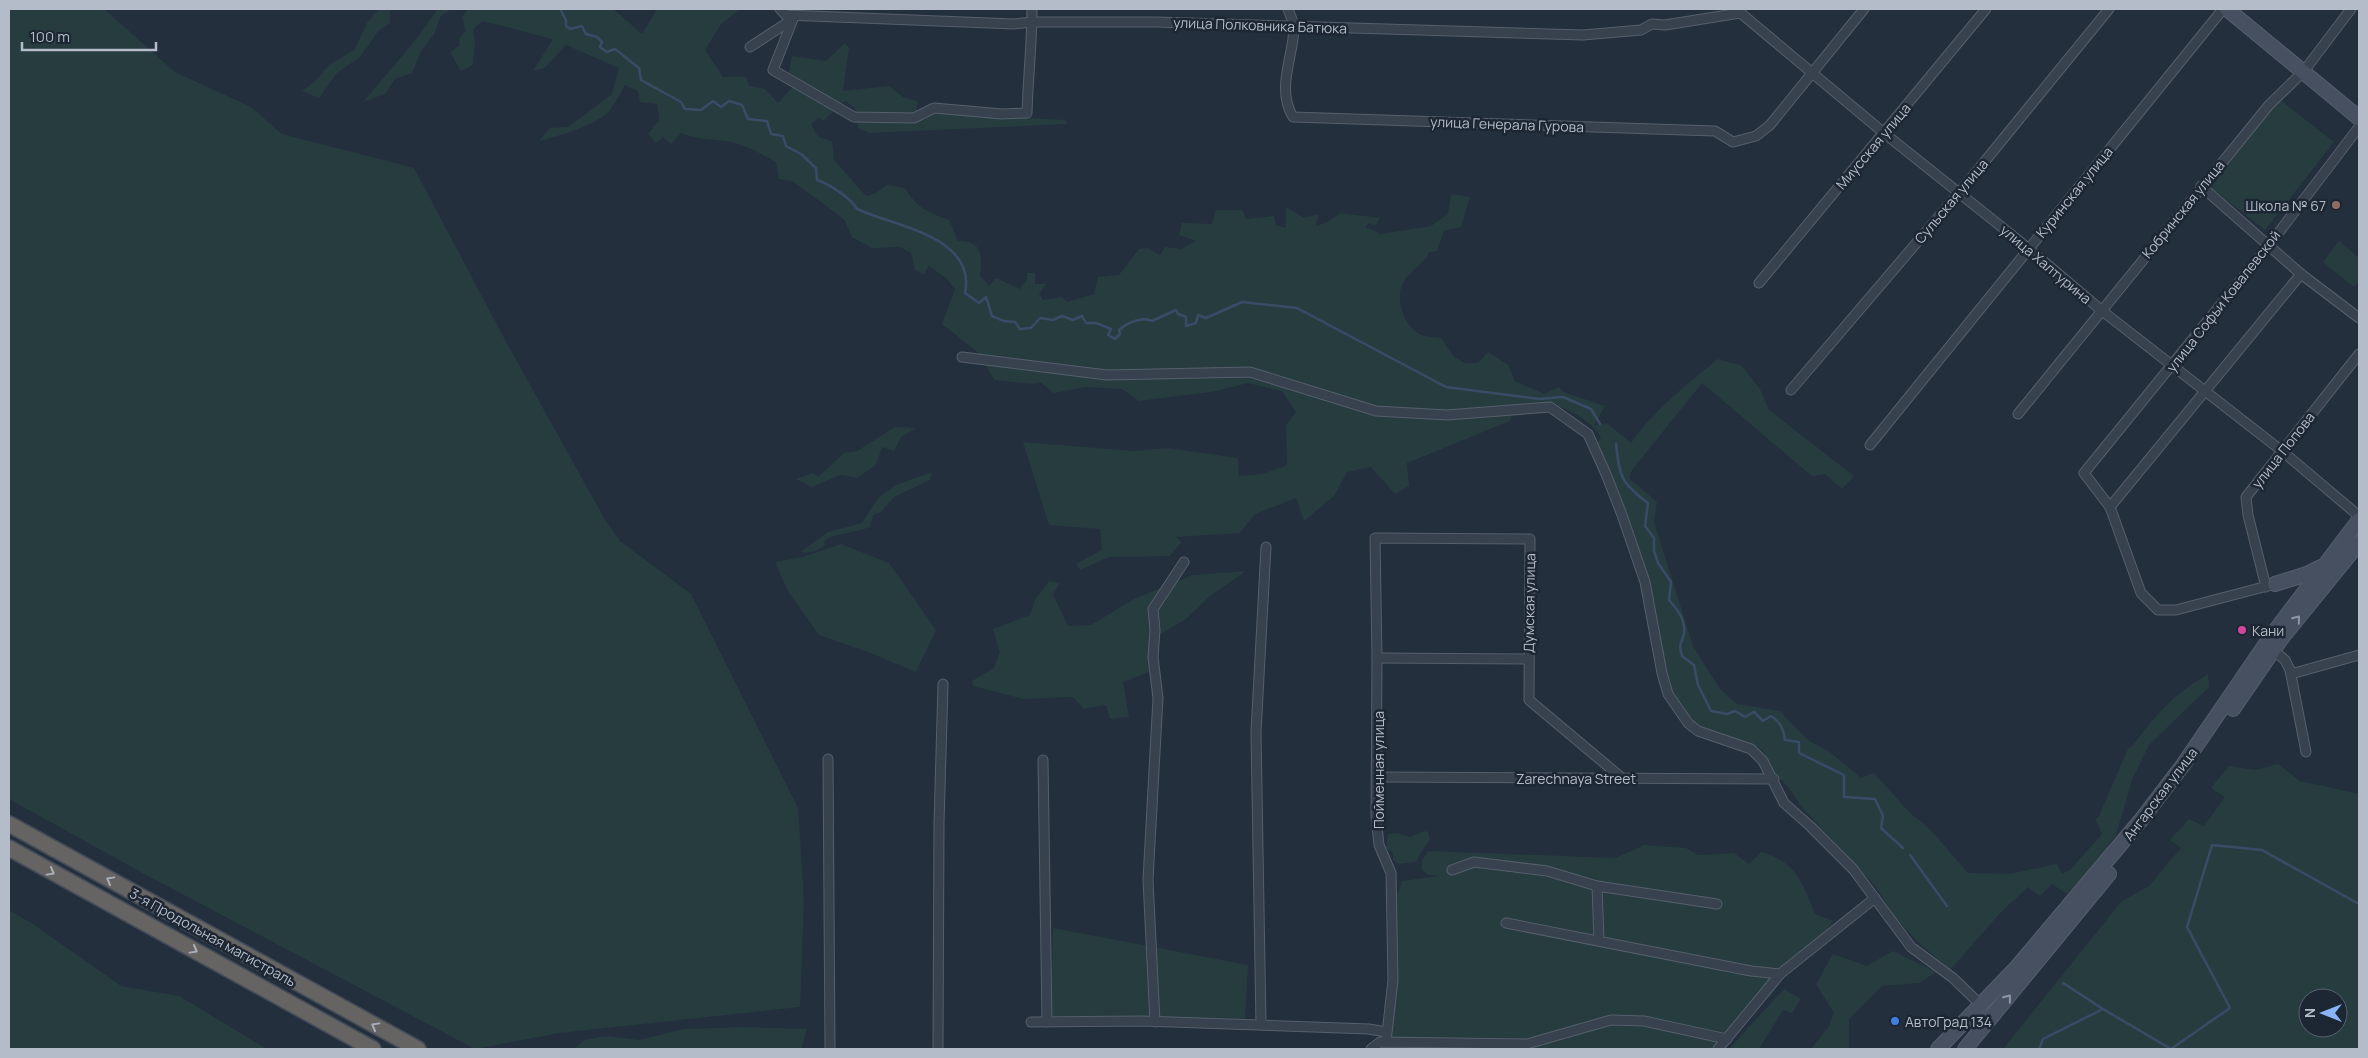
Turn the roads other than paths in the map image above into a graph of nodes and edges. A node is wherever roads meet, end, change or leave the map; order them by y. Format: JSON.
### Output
{"nodes":[{"id":1,"x":1032,"y":9,"type":"edge"},
{"id":2,"x":1288,"y":9,"type":"edge"},
{"id":3,"x":1864,"y":9,"type":"edge"},
{"id":4,"x":1986,"y":9,"type":"edge"},
{"id":5,"x":2109,"y":9,"type":"edge"},
{"id":6,"x":2228,"y":9,"type":"edge"},
{"id":7,"x":2351,"y":9,"type":"edge"},
{"id":8,"x":1739,"y":10,"type":"edge"},
{"id":9,"x":786,"y":14,"type":"edge"},
{"id":10,"x":1032,"y":22,"type":"junction"},
{"id":11,"x":1294,"y":26,"type":"junction"},
{"id":12,"x":750,"y":47,"type":"dead end"},
{"id":13,"x":2304,"y":71,"type":"junction"},
{"id":14,"x":1811,"y":72,"type":"junction"},
{"id":15,"x":2359,"y":118,"type":"edge"},
{"id":16,"x":2359,"y":127,"type":"edge"},
{"id":17,"x":1884,"y":133,"type":"junction"},
{"id":18,"x":2201,"y":186,"type":"junction"},
{"id":19,"x":1959,"y":193,"type":"junction"},
{"id":20,"x":2270,"y":244,"type":"junction"},
{"id":21,"x":2028,"y":248,"type":"junction"},
{"id":22,"x":2301,"y":274,"type":"junction"},
{"id":23,"x":1759,"y":283,"type":"dead end"},
{"id":24,"x":2101,"y":310,"type":"junction"},
{"id":25,"x":2359,"y":318,"type":"edge"},
{"id":26,"x":2359,"y":354,"type":"edge"},
{"id":27,"x":962,"y":357,"type":"dead end"},
{"id":28,"x":2172,"y":365,"type":"junction"},
{"id":29,"x":1791,"y":390,"type":"dead end"},
{"id":30,"x":2205,"y":392,"type":"junction"},
{"id":31,"x":2018,"y":414,"type":"dead end"},
{"id":32,"x":1870,"y":445,"type":"dead end"},
{"id":33,"x":2282,"y":451,"type":"junction"},
{"id":34,"x":2110,"y":507,"type":"junction"},
{"id":35,"x":2359,"y":516,"type":"edge"},
{"id":36,"x":2359,"y":520,"type":"edge"},
{"id":37,"x":1375,"y":538,"type":"joint"},
{"id":38,"x":2359,"y":543,"type":"edge"},
{"id":39,"x":1266,"y":547,"type":"dead end"},
{"id":40,"x":1184,"y":562,"type":"dead end"},
{"id":41,"x":2326,"y":564,"type":"junction"},
{"id":42,"x":2271,"y":585,"type":"junction"},
{"id":43,"x":2289,"y":612,"type":"junction"},
{"id":44,"x":2273,"y":650,"type":"junction"},
{"id":45,"x":2359,"y":656,"type":"edge"},
{"id":46,"x":1378,"y":658,"type":"junction"},
{"id":47,"x":1528,"y":659,"type":"junction"},
{"id":48,"x":2290,"y":670,"type":"junction"},
{"id":49,"x":943,"y":684,"type":"dead end"},
{"id":50,"x":2306,"y":752,"type":"dead end"},
{"id":51,"x":828,"y":759,"type":"dead end"},
{"id":52,"x":1043,"y":760,"type":"dead end"},
{"id":53,"x":1377,"y":777,"type":"junction"},
{"id":54,"x":1622,"y":778,"type":"junction"},
{"id":55,"x":1774,"y":779,"type":"junction"},
{"id":56,"x":9,"y":824,"type":"edge"},
{"id":57,"x":9,"y":848,"type":"edge"},
{"id":58,"x":1452,"y":870,"type":"dead end"},
{"id":59,"x":1597,"y":886,"type":"junction"},
{"id":60,"x":1874,"y":898,"type":"junction"},
{"id":61,"x":1717,"y":904,"type":"dead end"},
{"id":62,"x":1506,"y":923,"type":"dead end"},
{"id":63,"x":1598,"y":941,"type":"junction"},
{"id":64,"x":1780,"y":974,"type":"junction"},
{"id":65,"x":1981,"y":1004,"type":"junction"},
{"id":66,"x":1031,"y":1022,"type":"dead end"},
{"id":67,"x":1047,"y":1022,"type":"junction"},
{"id":68,"x":1155,"y":1022,"type":"junction"},
{"id":69,"x":1261,"y":1026,"type":"junction"},
{"id":70,"x":1386,"y":1032,"type":"junction"},
{"id":71,"x":1727,"y":1040,"type":"junction"},
{"id":72,"x":1386,"y":1042,"type":"junction"},
{"id":73,"x":938,"y":1047,"type":"edge"},
{"id":74,"x":373,"y":1049,"type":"edge"},
{"id":75,"x":418,"y":1049,"type":"edge"},
{"id":76,"x":830,"y":1049,"type":"edge"},
{"id":77,"x":1371,"y":1049,"type":"edge"},
{"id":78,"x":1718,"y":1049,"type":"edge"},
{"id":79,"x":1938,"y":1049,"type":"edge"},
{"id":80,"x":1965,"y":1049,"type":"edge"}],
"edges":[{"from":1,"to":10,"type":"street"},
{"from":2,"to":11,"type":"street"},
{"from":3,"to":14,"type":"street"},
{"from":4,"to":17,"type":"street","name":"Миусская улица"},
{"from":5,"to":19,"type":"street","name":"Сульская улица"},
{"from":6,"to":13,"type":"main road"},
{"from":6,"to":21,"type":"street","name":"Куринская улица"},
{"from":7,"to":13,"type":"street","name":"Кобринская улица"},
{"from":8,"to":11,"type":"street","name":"улица Полковника Батюка"},
{"from":8,"to":14,"type":"street","name":"улица Халтурина"},
{"from":9,"to":10,"type":"street","name":"улица Полковника Батюка"},
{"from":9,"to":10,"type":"street"},
{"from":9,"to":12,"type":"street"},
{"from":10,"to":11,"type":"street","name":"улица Полковника Батюка"},
{"from":11,"to":14,"type":"street","name":"улица Генерала Гурова"},
{"from":13,"to":15,"type":"main road"},
{"from":13,"to":18,"type":"street","name":"Кобринская улица"},
{"from":14,"to":17,"type":"street","name":"улица Халтурина"},
{"from":16,"to":20,"type":"street","name":"улица Софьи Ковалевской"},
{"from":17,"to":19,"type":"street","name":"улица Халтурина"},
{"from":17,"to":23,"type":"street","name":"Миусская улица"},
{"from":18,"to":20,"type":"street"},
{"from":18,"to":24,"type":"street","name":"Кобринская улица"},
{"from":19,"to":21,"type":"street","name":"улица Халтурина"},
{"from":19,"to":29,"type":"street","name":"Сульская улица"},
{"from":20,"to":22,"type":"street"},
{"from":20,"to":28,"type":"street","name":"улица Софьи Ковалевской"},
{"from":21,"to":24,"type":"street","name":"улица Халтурина"},
{"from":21,"to":32,"type":"street","name":"Куринская улица"},
{"from":22,"to":25,"type":"street"},
{"from":22,"to":30,"type":"street"},
{"from":24,"to":28,"type":"street","name":"улица Халтурина"},
{"from":24,"to":31,"type":"street","name":"Кобринская улица"},
{"from":26,"to":33,"type":"street","name":"улица Попова"},
{"from":27,"to":55,"type":"street"},
{"from":28,"to":30,"type":"street","name":"улица Халтурина"},
{"from":28,"to":34,"type":"street","name":"улица Софьи Ковалевской"},
{"from":30,"to":33,"type":"street","name":"улица Халтурина"},
{"from":30,"to":34,"type":"street"},
{"from":33,"to":35,"type":"street","name":"улица Халтурина"},
{"from":33,"to":42,"type":"street","name":"улица Попова"},
{"from":34,"to":42,"type":"street"},
{"from":36,"to":41,"type":"main road","name":"Ангарская улица"},
{"from":37,"to":46,"type":"street","name":"Пойменная улица"},
{"from":37,"to":47,"type":"street","name":"Думская улица"},
{"from":44,"to":38,"type":"main road","name":"Ангарская улица","one_way":true},
{"from":39,"to":69,"type":"street"},
{"from":40,"to":68,"type":"street"},
{"from":41,"to":42,"type":"main road"},
{"from":41,"to":43,"type":"main road","name":"Ангарская улица"},
{"from":42,"to":43,"type":"main road"},
{"from":43,"to":65,"type":"main road","name":"Ангарская улица"},
{"from":44,"to":48,"type":"street"},
{"from":80,"to":44,"type":"main road","name":"Ангарская улица","one_way":true},
{"from":45,"to":48,"type":"street"},
{"from":46,"to":47,"type":"street"},
{"from":46,"to":53,"type":"street","name":"Пойменная улица"},
{"from":47,"to":54,"type":"street","name":"Думская улица"},
{"from":48,"to":50,"type":"street"},
{"from":49,"to":73,"type":"street"},
{"from":51,"to":76,"type":"street"},
{"from":52,"to":67,"type":"street"},
{"from":53,"to":54,"type":"street","name":"Zarechnaya Street"},
{"from":53,"to":70,"type":"street","name":"Пойменная улица"},
{"from":54,"to":55,"type":"street","name":"Zarechnaya Street"},
{"from":55,"to":60,"type":"street"},
{"from":75,"to":56,"type":"highway","name":"3-я Продольная магистраль","one_way":true},
{"from":57,"to":74,"type":"highway","name":"3-я Продольная магистраль","one_way":true},
{"from":58,"to":59,"type":"street"},
{"from":59,"to":61,"type":"street"},
{"from":59,"to":63,"type":"street"},
{"from":60,"to":64,"type":"street"},
{"from":60,"to":65,"type":"street"},
{"from":62,"to":63,"type":"street"},
{"from":63,"to":64,"type":"street"},
{"from":64,"to":71,"type":"street"},
{"from":65,"to":79,"type":"main road","name":"Ангарская улица"},
{"from":66,"to":67,"type":"street"},
{"from":67,"to":68,"type":"street"},
{"from":68,"to":69,"type":"street"},
{"from":69,"to":70,"type":"street"},
{"from":70,"to":72,"type":"street","name":"Пойменная улица"},
{"from":71,"to":72,"type":"street"},
{"from":71,"to":78,"type":"street"},
{"from":72,"to":77,"type":"street"}]}
